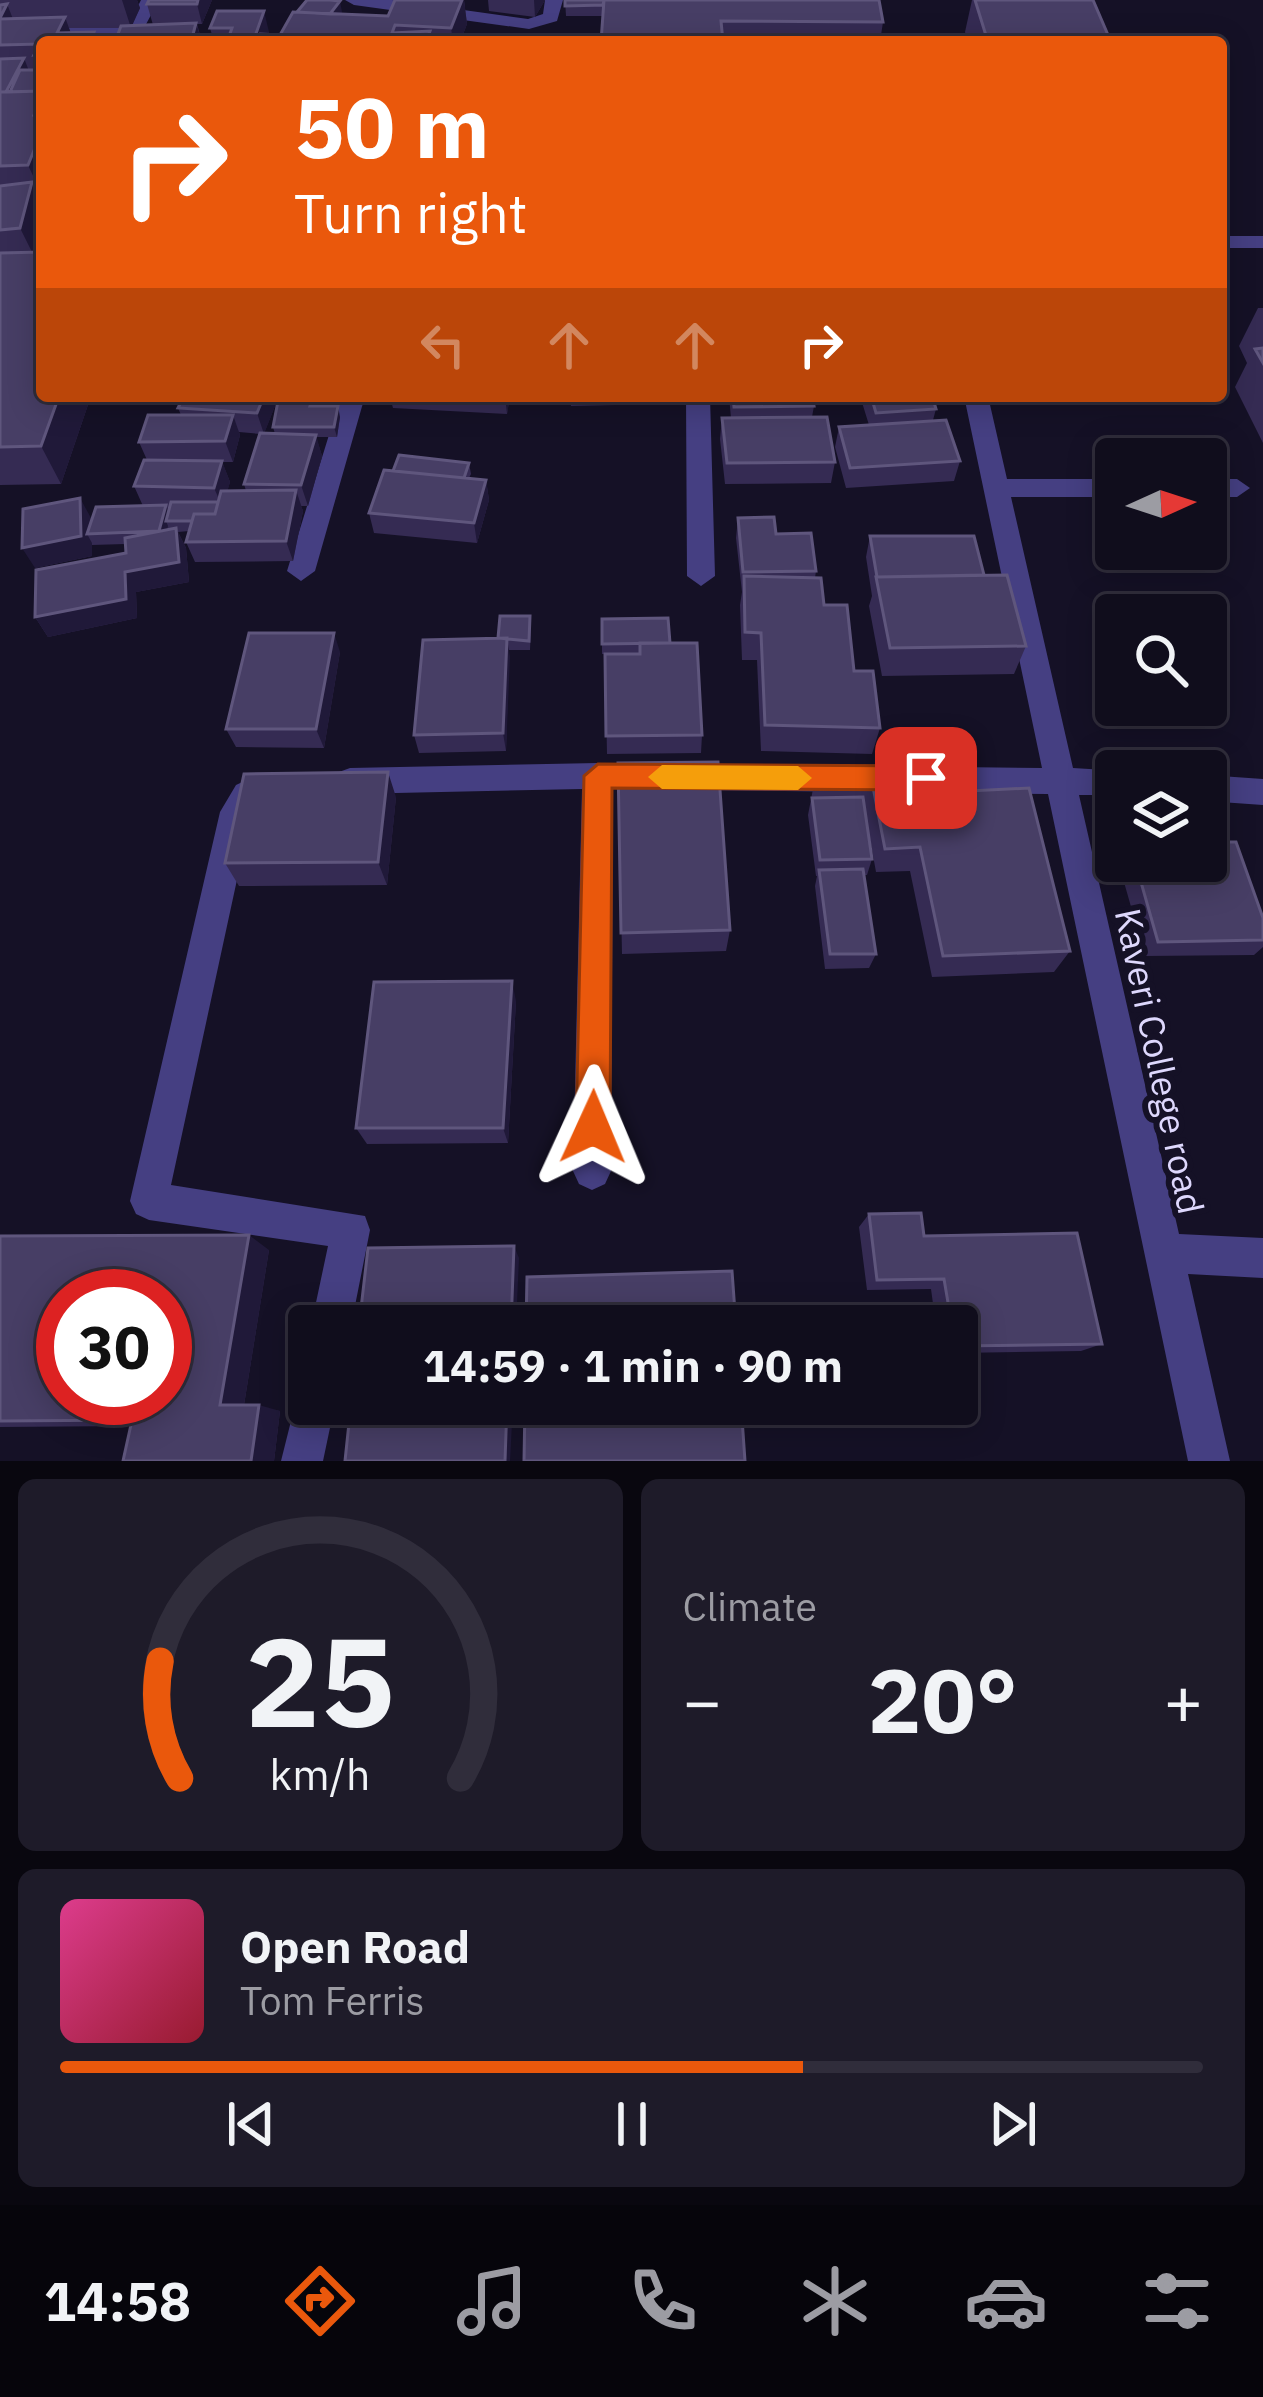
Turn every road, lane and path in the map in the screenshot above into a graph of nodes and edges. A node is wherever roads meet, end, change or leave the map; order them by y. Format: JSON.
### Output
{"nodes":[{"id":1,"x":150,"y":0,"type":"edge"},
{"id":2,"x":354,"y":0,"type":"edge"},
{"id":3,"x":554,"y":0,"type":"edge"},
{"id":4,"x":0,"y":30,"type":"edge"},
{"id":5,"x":1227,"y":242,"type":"edge"},
{"id":6,"x":1263,"y":242,"type":"edge"},
{"id":7,"x":351,"y":402,"type":"edge"},
{"id":8,"x":698,"y":402,"type":"edge"},
{"id":9,"x":977,"y":402,"type":"edge"},
{"id":10,"x":996,"y":488,"type":"junction"},
{"id":11,"x":1095,"y":488,"type":"edge"},
{"id":12,"x":1227,"y":488,"type":"edge"},
{"id":13,"x":1237,"y":488,"type":"dead end"},
{"id":14,"x":301,"y":571,"type":"dead end"},
{"id":15,"x":701,"y":576,"type":"dead end"},
{"id":16,"x":598,"y":776,"type":"junction"},
{"id":17,"x":1058,"y":778,"type":"junction"},
{"id":18,"x":1095,"y":781,"type":"edge"},
{"id":19,"x":1227,"y":789,"type":"edge"},
{"id":20,"x":1263,"y":792,"type":"edge"},
{"id":21,"x":592,"y":1171,"type":"dead end"},
{"id":22,"x":1163,"y":1253,"type":"junction"},
{"id":23,"x":1263,"y":1258,"type":"edge"},
{"id":24,"x":335,"y":1305,"type":"edge"},
{"id":25,"x":310,"y":1425,"type":"edge"},
{"id":26,"x":302,"y":1461,"type":"edge"},
{"id":27,"x":1209,"y":1461,"type":"edge"}],
"edges":[{"from":1,"to":4,"type":"street"},
{"from":2,"to":3,"type":"street"},
{"from":5,"to":6,"type":"street"},
{"from":7,"to":14,"type":"street"},
{"from":8,"to":15,"type":"street"},
{"from":9,"to":10,"type":"street","name":"Kaveri College road"},
{"from":10,"to":11,"type":"street"},
{"from":10,"to":17,"type":"street","name":"Kaveri College road"},
{"from":12,"to":13,"type":"street"},
{"from":16,"to":17,"type":"street"},
{"from":16,"to":21,"type":"street"},
{"from":16,"to":24,"type":"street"},
{"from":17,"to":18,"type":"street"},
{"from":17,"to":22,"type":"street","name":"Kaveri College road"},
{"from":19,"to":20,"type":"street"},
{"from":22,"to":23,"type":"street"},
{"from":22,"to":27,"type":"street","name":"Kaveri College road"},
{"from":25,"to":26,"type":"street"}]}
